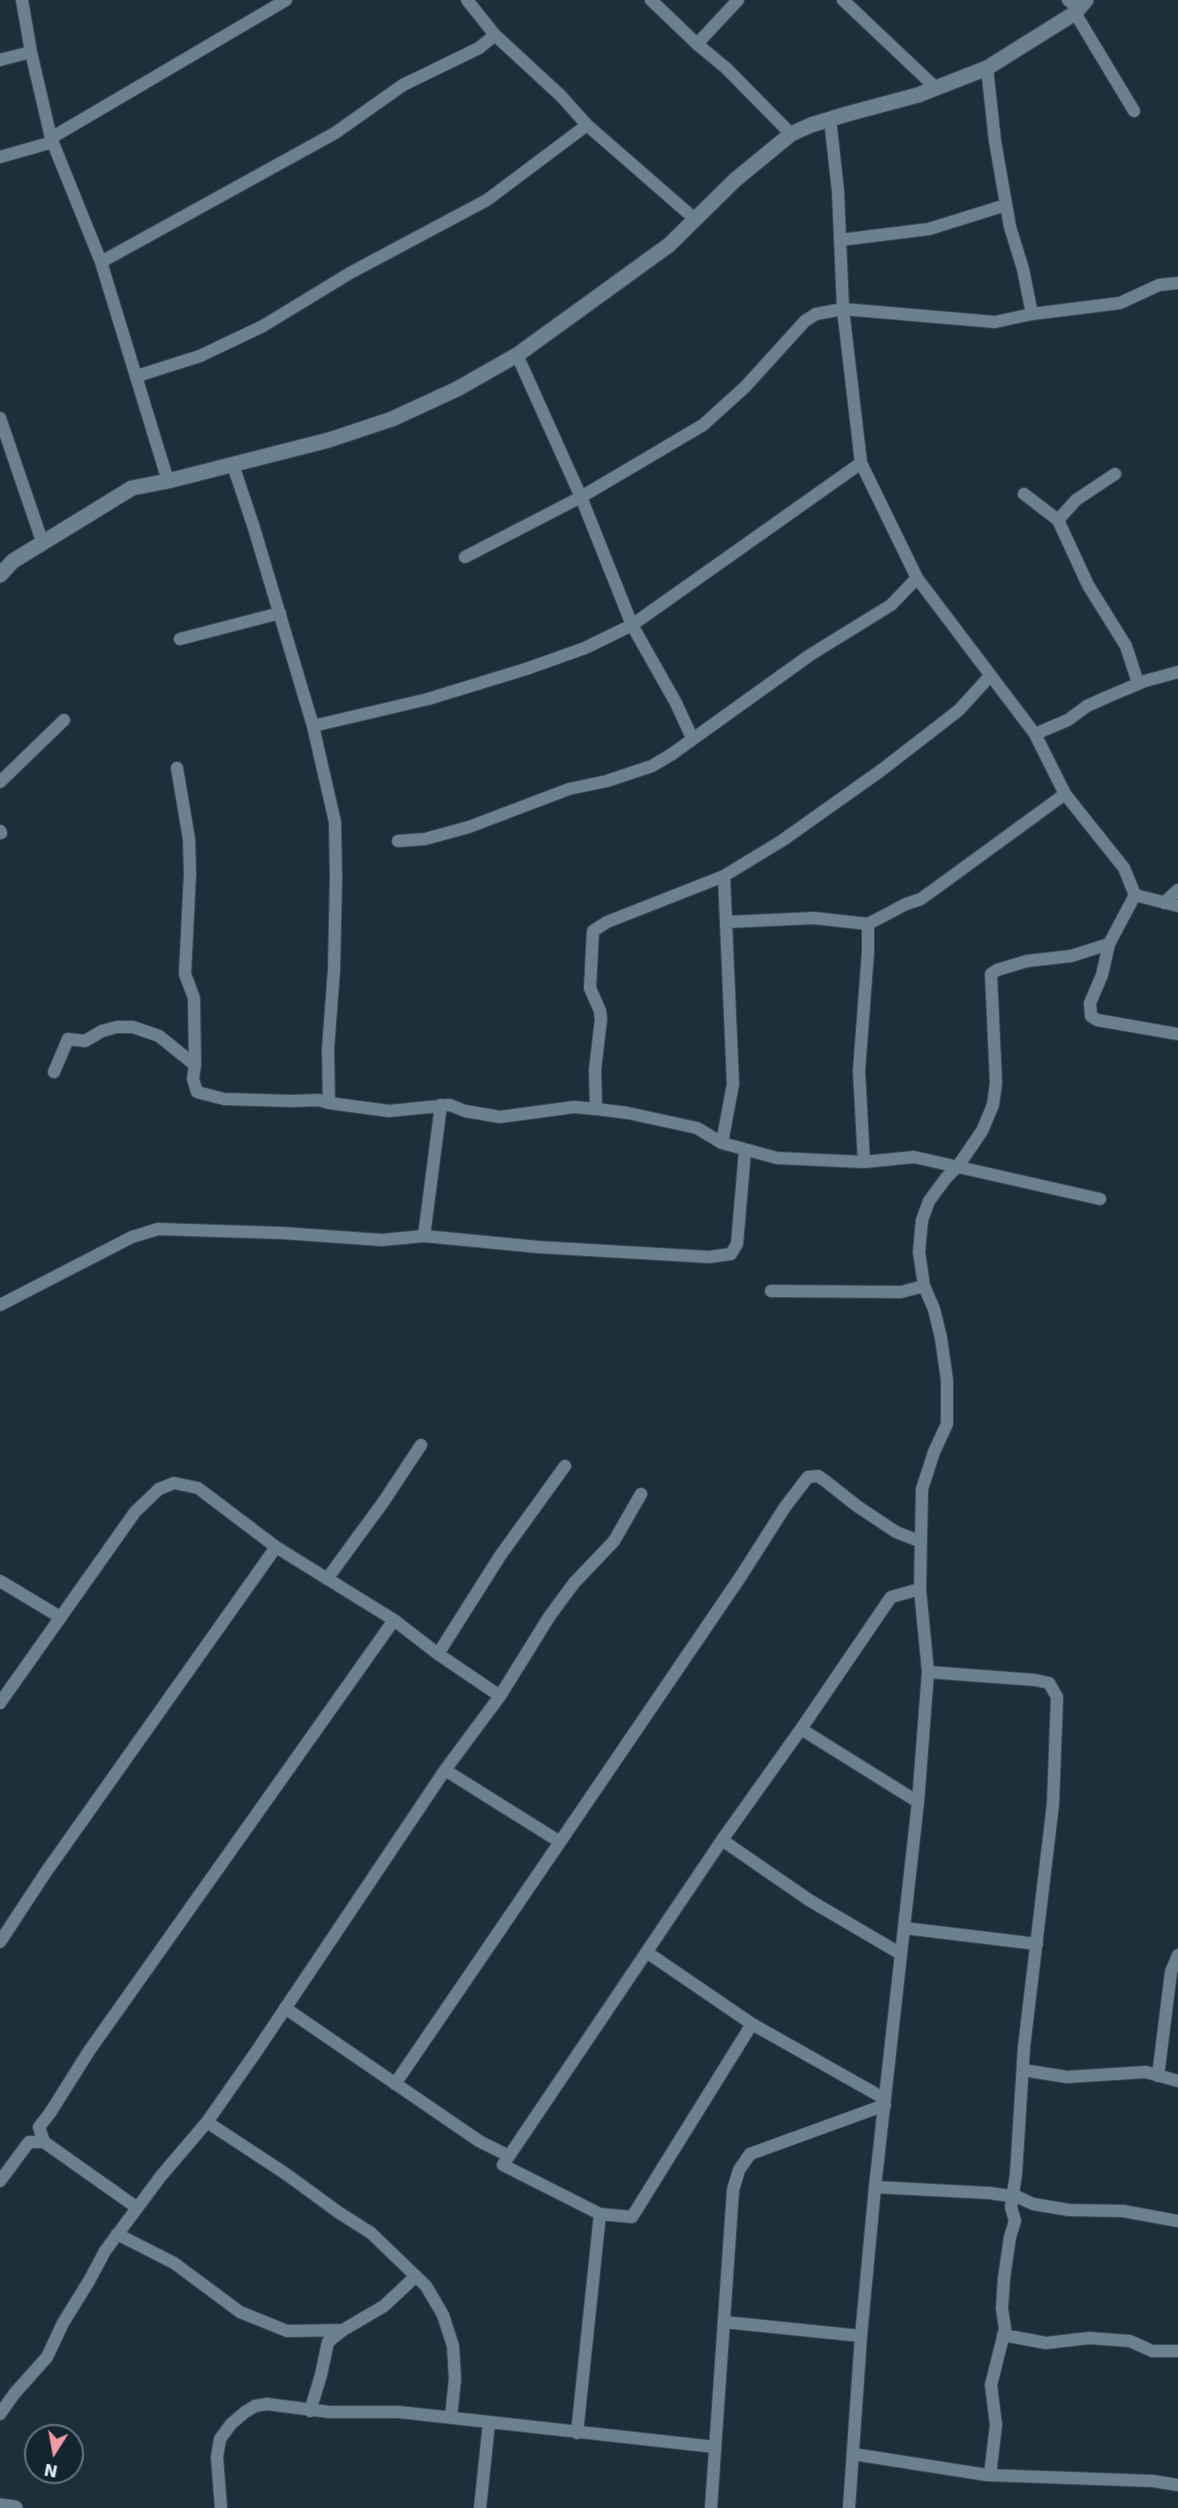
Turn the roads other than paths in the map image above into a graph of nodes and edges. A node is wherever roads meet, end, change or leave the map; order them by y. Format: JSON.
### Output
{"nodes":[{"id":1,"x":22,"y":0,"type":"edge"},
{"id":2,"x":286,"y":0,"type":"edge"},
{"id":3,"x":467,"y":0,"type":"edge"},
{"id":4,"x":651,"y":0,"type":"edge"},
{"id":5,"x":738,"y":0,"type":"edge"},
{"id":6,"x":843,"y":0,"type":"edge"},
{"id":7,"x":1077,"y":5,"type":"edge"},
{"id":8,"x":495,"y":35,"type":"junction"},
{"id":9,"x":696,"y":44,"type":"junction"},
{"id":10,"x":31,"y":52,"type":"junction"},
{"id":11,"x":0,"y":60,"type":"edge"},
{"id":12,"x":987,"y":68,"type":"junction"},
{"id":13,"x":937,"y":89,"type":"junction"},
{"id":14,"x":1134,"y":111,"type":"dead end"},
{"id":15,"x":830,"y":119,"type":"junction"},
{"id":16,"x":587,"y":125,"type":"junction"},
{"id":17,"x":790,"y":134,"type":"junction"},
{"id":18,"x":52,"y":140,"type":"junction"},
{"id":19,"x":0,"y":157,"type":"edge"},
{"id":20,"x":1006,"y":205,"type":"junction"},
{"id":21,"x":696,"y":220,"type":"junction"},
{"id":22,"x":840,"y":240,"type":"junction"},
{"id":23,"x":101,"y":262,"type":"junction"},
{"id":24,"x":1178,"y":283,"type":"edge"},
{"id":25,"x":843,"y":309,"type":"junction"},
{"id":26,"x":1032,"y":314,"type":"junction"},
{"id":27,"x":517,"y":355,"type":"junction"},
{"id":28,"x":136,"y":376,"type":"junction"},
{"id":29,"x":0,"y":418,"type":"edge"},
{"id":30,"x":861,"y":462,"type":"junction"},
{"id":31,"x":233,"y":465,"type":"junction"},
{"id":32,"x":1115,"y":474,"type":"dead end"},
{"id":33,"x":168,"y":481,"type":"junction"},
{"id":34,"x":1024,"y":494,"type":"dead end"},
{"id":35,"x":581,"y":497,"type":"junction"},
{"id":36,"x":1058,"y":520,"type":"junction"},
{"id":37,"x":43,"y":544,"type":"junction"},
{"id":38,"x":465,"y":557,"type":"dead end"},
{"id":39,"x":0,"y":573,"type":"edge"},
{"id":40,"x":917,"y":578,"type":"junction"},
{"id":41,"x":280,"y":613,"type":"junction"},
{"id":42,"x":632,"y":625,"type":"junction"},
{"id":43,"x":180,"y":639,"type":"dead end"},
{"id":44,"x":1178,"y":672,"type":"edge"},
{"id":45,"x":990,"y":676,"type":"junction"},
{"id":46,"x":1138,"y":683,"type":"junction"},
{"id":47,"x":64,"y":720,"type":"dead end"},
{"id":48,"x":313,"y":726,"type":"junction"},
{"id":49,"x":1035,"y":734,"type":"junction"},
{"id":50,"x":692,"y":738,"type":"junction"},
{"id":51,"x":177,"y":768,"type":"dead end"},
{"id":52,"x":0,"y":782,"type":"edge"},
{"id":53,"x":1065,"y":794,"type":"junction"},
{"id":54,"x":398,"y":841,"type":"dead end"},
{"id":55,"x":724,"y":876,"type":"junction"},
{"id":56,"x":1178,"y":890,"type":"edge"},
{"id":57,"x":1135,"y":895,"type":"junction"},
{"id":58,"x":1164,"y":903,"type":"junction"},
{"id":59,"x":1178,"y":906,"type":"edge"},
{"id":60,"x":726,"y":922,"type":"junction"},
{"id":61,"x":868,"y":924,"type":"junction"},
{"id":62,"x":1109,"y":944,"type":"junction"},
{"id":63,"x":1178,"y":1034,"type":"edge"},
{"id":64,"x":195,"y":1065,"type":"junction"},
{"id":65,"x":54,"y":1072,"type":"dead end"},
{"id":66,"x":329,"y":1104,"type":"junction"},
{"id":67,"x":441,"y":1105,"type":"junction"},
{"id":68,"x":596,"y":1109,"type":"junction"},
{"id":69,"x":722,"y":1143,"type":"junction"},
{"id":70,"x":745,"y":1151,"type":"junction"},
{"id":71,"x":864,"y":1162,"type":"junction"},
{"id":72,"x":958,"y":1166,"type":"junction"},
{"id":73,"x":1100,"y":1199,"type":"dead end"},
{"id":74,"x":424,"y":1236,"type":"junction"},
{"id":75,"x":924,"y":1286,"type":"junction"},
{"id":76,"x":771,"y":1291,"type":"dead end"},
{"id":77,"x":0,"y":1305,"type":"edge"},
{"id":78,"x":421,"y":1445,"type":"dead end"},
{"id":79,"x":565,"y":1466,"type":"dead end"},
{"id":80,"x":641,"y":1494,"type":"dead end"},
{"id":81,"x":919,"y":1541,"type":"junction"},
{"id":82,"x":276,"y":1547,"type":"junction"},
{"id":83,"x":327,"y":1579,"type":"junction"},
{"id":84,"x":0,"y":1581,"type":"edge"},
{"id":85,"x":920,"y":1589,"type":"junction"},
{"id":86,"x":60,"y":1617,"type":"junction"},
{"id":87,"x":394,"y":1620,"type":"junction"},
{"id":88,"x":438,"y":1654,"type":"junction"},
{"id":89,"x":928,"y":1672,"type":"junction"},
{"id":90,"x":500,"y":1696,"type":"junction"},
{"id":91,"x":0,"y":1703,"type":"edge"},
{"id":92,"x":801,"y":1729,"type":"junction"},
{"id":93,"x":445,"y":1770,"type":"junction"},
{"id":94,"x":918,"y":1802,"type":"junction"},
{"id":95,"x":722,"y":1840,"type":"junction"},
{"id":96,"x":560,"y":1842,"type":"junction"},
{"id":97,"x":904,"y":1928,"type":"junction"},
{"id":98,"x":0,"y":1942,"type":"edge"},
{"id":99,"x":1037,"y":1944,"type":"junction"},
{"id":100,"x":648,"y":1953,"type":"junction"},
{"id":101,"x":901,"y":1954,"type":"junction"},
{"id":102,"x":1178,"y":1955,"type":"edge"},
{"id":103,"x":285,"y":2008,"type":"junction"},
{"id":104,"x":752,"y":2024,"type":"junction"},
{"id":105,"x":1023,"y":2070,"type":"junction"},
{"id":106,"x":1158,"y":2076,"type":"junction"},
{"id":107,"x":1178,"y":2081,"type":"edge"},
{"id":108,"x":395,"y":2084,"type":"junction"},
{"id":109,"x":885,"y":2102,"type":"junction"},
{"id":110,"x":207,"y":2122,"type":"junction"},
{"id":111,"x":39,"y":2127,"type":"junction"},
{"id":112,"x":29,"y":2142,"type":"junction"},
{"id":113,"x":44,"y":2142,"type":"junction"},
{"id":114,"x":509,"y":2157,"type":"junction"},
{"id":115,"x":0,"y":2181,"type":"edge"},
{"id":116,"x":875,"y":2187,"type":"junction"},
{"id":117,"x":1012,"y":2196,"type":"junction"},
{"id":118,"x":136,"y":2208,"type":"junction"},
{"id":119,"x":600,"y":2214,"type":"junction"},
{"id":120,"x":1178,"y":2221,"type":"edge"},
{"id":121,"x":117,"y":2234,"type":"junction"},
{"id":122,"x":416,"y":2276,"type":"junction"},
{"id":123,"x":724,"y":2322,"type":"junction"},
{"id":124,"x":343,"y":2330,"type":"junction"},
{"id":125,"x":1003,"y":2335,"type":"junction"},
{"id":126,"x":861,"y":2336,"type":"junction"},
{"id":127,"x":1178,"y":2351,"type":"edge"},
{"id":128,"x":310,"y":2411,"type":"junction"},
{"id":129,"x":0,"y":2414,"type":"edge"},
{"id":130,"x":451,"y":2417,"type":"junction"},
{"id":131,"x":489,"y":2423,"type":"junction"},
{"id":132,"x":577,"y":2433,"type":"junction"},
{"id":133,"x":715,"y":2447,"type":"junction"},
{"id":134,"x":853,"y":2454,"type":"junction"},
{"id":135,"x":990,"y":2475,"type":"junction"},
{"id":136,"x":1178,"y":2485,"type":"edge"},
{"id":137,"x":0,"y":2506,"type":"edge"},
{"id":138,"x":15,"y":2508,"type":"edge"},
{"id":139,"x":221,"y":2508,"type":"edge"},
{"id":140,"x":480,"y":2508,"type":"edge"},
{"id":141,"x":711,"y":2508,"type":"edge"},
{"id":142,"x":849,"y":2508,"type":"edge"}],
"edges":[{"from":1,"to":10,"type":"street"},
{"from":2,"to":18,"type":"street"},
{"from":3,"to":8,"type":"street"},
{"from":4,"to":9,"type":"street"},
{"from":5,"to":9,"type":"street"},
{"from":6,"to":13,"type":"street"},
{"from":7,"to":12,"type":"street"},
{"from":7,"to":14,"type":"street"},
{"from":8,"to":16,"type":"street"},
{"from":8,"to":23,"type":"street"},
{"from":9,"to":17,"type":"street"},
{"from":10,"to":11,"type":"street"},
{"from":10,"to":18,"type":"street"},
{"from":12,"to":13,"type":"street"},
{"from":12,"to":20,"type":"street"},
{"from":13,"to":15,"type":"street"},
{"from":15,"to":17,"type":"street"},
{"from":15,"to":22,"type":"street"},
{"from":16,"to":21,"type":"street"},
{"from":16,"to":28,"type":"street"},
{"from":17,"to":21,"type":"street"},
{"from":18,"to":19,"type":"street"},
{"from":18,"to":23,"type":"street"},
{"from":20,"to":22,"type":"street"},
{"from":20,"to":26,"type":"street"},
{"from":21,"to":27,"type":"street"},
{"from":22,"to":25,"type":"street"},
{"from":23,"to":28,"type":"street"},
{"from":24,"to":26,"type":"street"},
{"from":25,"to":26,"type":"street"},
{"from":25,"to":30,"type":"street"},
{"from":25,"to":35,"type":"street"},
{"from":27,"to":31,"type":"street"},
{"from":27,"to":35,"type":"street"},
{"from":28,"to":33,"type":"street"},
{"from":29,"to":37,"type":"street"},
{"from":30,"to":40,"type":"street"},
{"from":30,"to":42,"type":"street"},
{"from":31,"to":33,"type":"street"},
{"from":31,"to":41,"type":"street"},
{"from":32,"to":36,"type":"street"},
{"from":33,"to":37,"type":"street"},
{"from":34,"to":36,"type":"street"},
{"from":35,"to":38,"type":"street"},
{"from":35,"to":42,"type":"street"},
{"from":36,"to":46,"type":"street"},
{"from":37,"to":39,"type":"street"},
{"from":40,"to":45,"type":"street"},
{"from":40,"to":50,"type":"street"},
{"from":41,"to":43,"type":"street"},
{"from":41,"to":48,"type":"street"},
{"from":42,"to":48,"type":"street"},
{"from":42,"to":50,"type":"street"},
{"from":44,"to":46,"type":"street"},
{"from":45,"to":49,"type":"street"},
{"from":45,"to":55,"type":"street"},
{"from":46,"to":49,"type":"street"},
{"from":47,"to":52,"type":"street"},
{"from":48,"to":66,"type":"street"},
{"from":49,"to":53,"type":"street"},
{"from":50,"to":54,"type":"street"},
{"from":51,"to":64,"type":"street"},
{"from":53,"to":57,"type":"street"},
{"from":53,"to":61,"type":"street"},
{"from":55,"to":60,"type":"street"},
{"from":55,"to":68,"type":"street"},
{"from":56,"to":58,"type":"street"},
{"from":57,"to":58,"type":"street"},
{"from":57,"to":62,"type":"street"},
{"from":58,"to":59,"type":"street"},
{"from":60,"to":61,"type":"street"},
{"from":60,"to":69,"type":"street"},
{"from":61,"to":71,"type":"street"},
{"from":62,"to":63,"type":"street"},
{"from":62,"to":72,"type":"street"},
{"from":64,"to":65,"type":"street"},
{"from":64,"to":66,"type":"street"},
{"from":66,"to":67,"type":"street"},
{"from":67,"to":68,"type":"street"},
{"from":67,"to":74,"type":"street"},
{"from":68,"to":69,"type":"street"},
{"from":69,"to":70,"type":"street"},
{"from":70,"to":71,"type":"street"},
{"from":70,"to":74,"type":"street"},
{"from":71,"to":72,"type":"street"},
{"from":72,"to":73,"type":"street"},
{"from":72,"to":75,"type":"street"},
{"from":74,"to":77,"type":"street"},
{"from":75,"to":76,"type":"street"},
{"from":75,"to":81,"type":"street"},
{"from":78,"to":83,"type":"street"},
{"from":79,"to":88,"type":"street"},
{"from":80,"to":90,"type":"street"},
{"from":81,"to":85,"type":"street"},
{"from":81,"to":96,"type":"street"},
{"from":82,"to":83,"type":"street"},
{"from":82,"to":86,"type":"street"},
{"from":82,"to":98,"type":"street"},
{"from":83,"to":87,"type":"street"},
{"from":84,"to":86,"type":"street"},
{"from":85,"to":89,"type":"street"},
{"from":85,"to":92,"type":"street"},
{"from":86,"to":91,"type":"street"},
{"from":87,"to":88,"type":"street"},
{"from":87,"to":111,"type":"street"},
{"from":88,"to":90,"type":"street"},
{"from":89,"to":94,"type":"street"},
{"from":89,"to":99,"type":"street"},
{"from":90,"to":93,"type":"street"},
{"from":92,"to":94,"type":"street"},
{"from":92,"to":95,"type":"street"},
{"from":93,"to":96,"type":"street"},
{"from":93,"to":103,"type":"street"},
{"from":94,"to":97,"type":"street"},
{"from":95,"to":100,"type":"street"},
{"from":95,"to":101,"type":"street"},
{"from":96,"to":108,"type":"street"},
{"from":97,"to":99,"type":"street"},
{"from":97,"to":101,"type":"street"},
{"from":99,"to":105,"type":"street"},
{"from":100,"to":104,"type":"street"},
{"from":100,"to":114,"type":"street"},
{"from":101,"to":109,"type":"street"},
{"from":102,"to":106,"type":"street"},
{"from":103,"to":108,"type":"street"},
{"from":103,"to":110,"type":"street"},
{"from":104,"to":109,"type":"street"},
{"from":104,"to":119,"type":"street"},
{"from":105,"to":106,"type":"street"},
{"from":105,"to":117,"type":"street"},
{"from":106,"to":107,"type":"street"},
{"from":108,"to":114,"type":"street"},
{"from":109,"to":116,"type":"street"},
{"from":109,"to":123,"type":"street"},
{"from":110,"to":118,"type":"street"},
{"from":110,"to":122,"type":"street"},
{"from":111,"to":112,"type":"street"},
{"from":111,"to":113,"type":"street"},
{"from":112,"to":113,"type":"street"},
{"from":112,"to":115,"type":"street"},
{"from":113,"to":118,"type":"street"},
{"from":114,"to":119,"type":"street"},
{"from":116,"to":117,"type":"street"},
{"from":116,"to":126,"type":"street"},
{"from":117,"to":120,"type":"street"},
{"from":117,"to":125,"type":"street"},
{"from":118,"to":121,"type":"street"},
{"from":119,"to":132,"type":"street"},
{"from":121,"to":124,"type":"street"},
{"from":121,"to":129,"type":"street"},
{"from":122,"to":124,"type":"street"},
{"from":122,"to":130,"type":"street"},
{"from":123,"to":126,"type":"street"},
{"from":123,"to":133,"type":"street"},
{"from":124,"to":128,"type":"street"},
{"from":125,"to":127,"type":"street"},
{"from":125,"to":135,"type":"street"},
{"from":126,"to":134,"type":"street"},
{"from":128,"to":130,"type":"street"},
{"from":128,"to":139,"type":"street"},
{"from":130,"to":131,"type":"street"},
{"from":131,"to":132,"type":"street"},
{"from":131,"to":140,"type":"street"},
{"from":132,"to":133,"type":"street"},
{"from":133,"to":141,"type":"street"},
{"from":134,"to":135,"type":"street"},
{"from":134,"to":142,"type":"street"},
{"from":135,"to":136,"type":"street"},
{"from":137,"to":138,"type":"street"}]}
